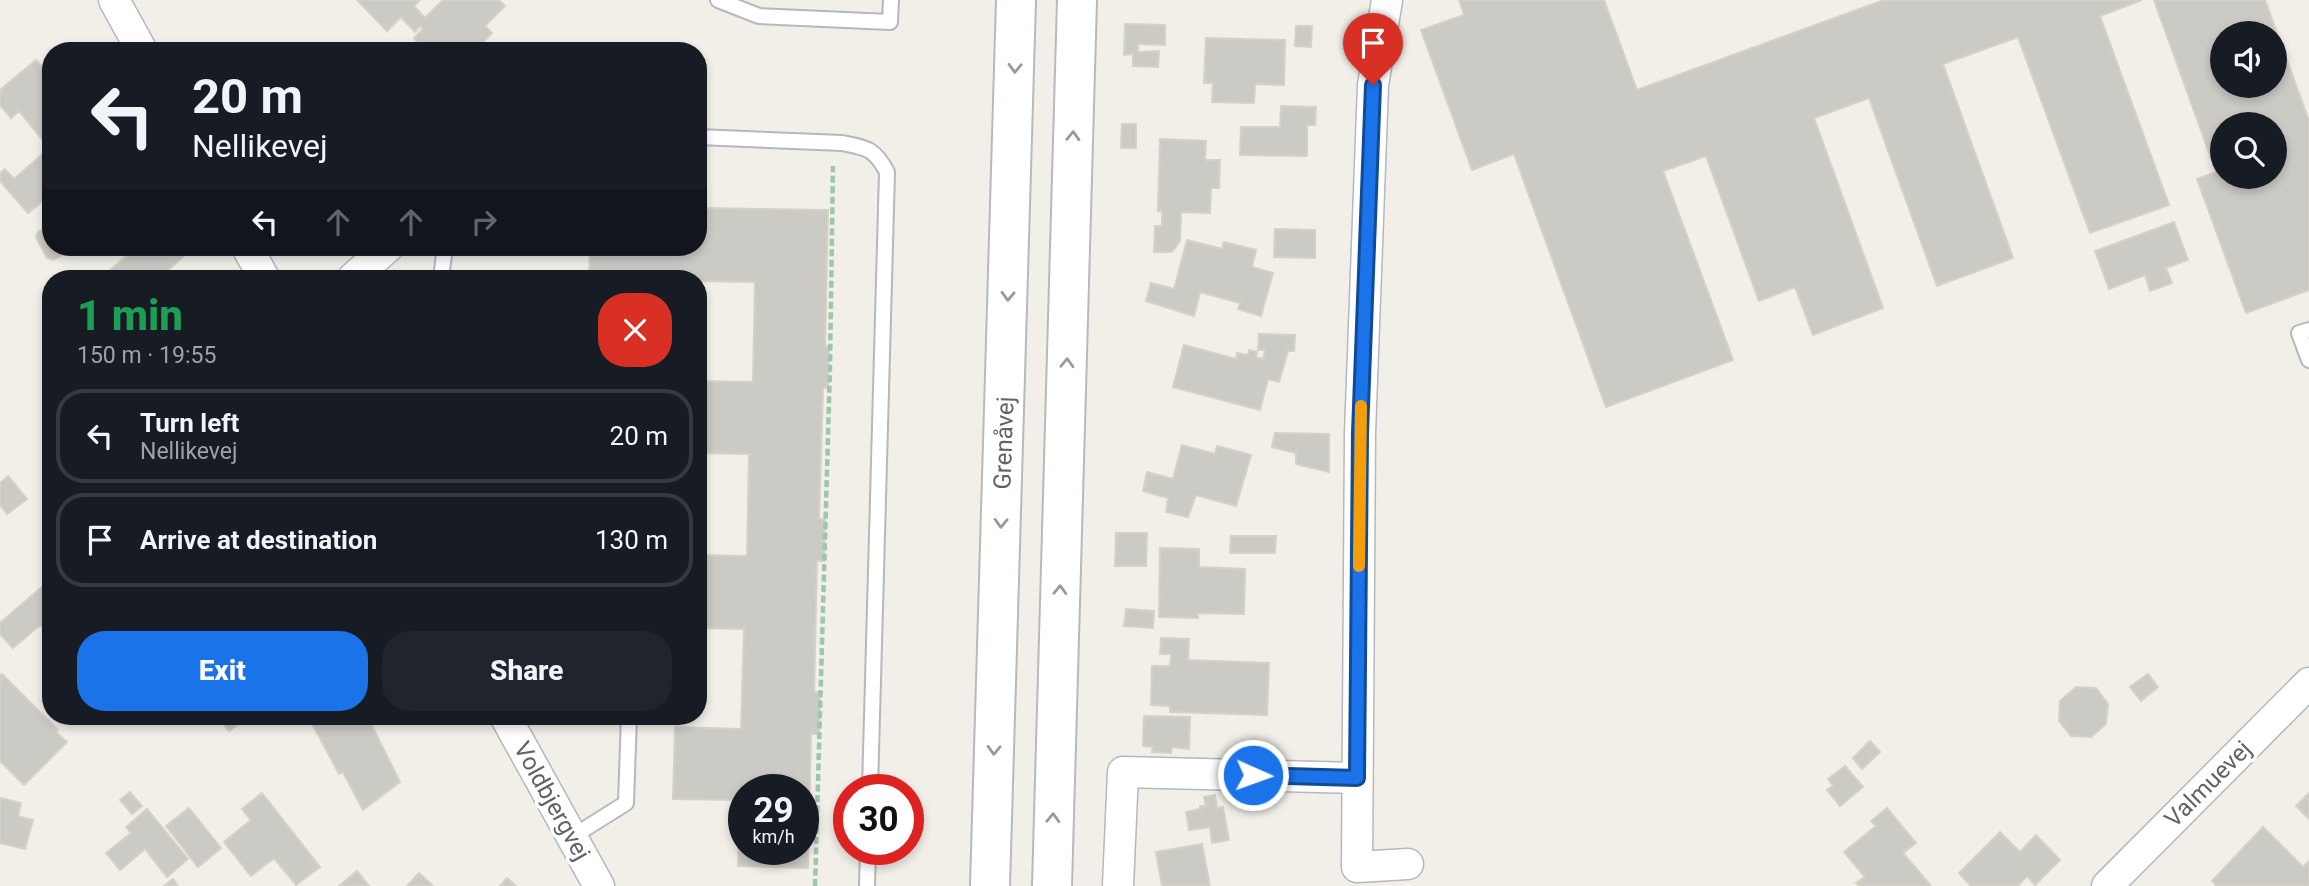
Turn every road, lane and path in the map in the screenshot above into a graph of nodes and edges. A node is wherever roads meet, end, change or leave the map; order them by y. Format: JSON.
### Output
{"nodes":[{"id":1,"x":114,"y":0,"type":"edge"},
{"id":2,"x":718,"y":0,"type":"edge"},
{"id":3,"x":891,"y":0,"type":"edge"},
{"id":4,"x":1017,"y":0,"type":"edge"},
{"id":5,"x":1077,"y":0,"type":"edge"},
{"id":6,"x":1387,"y":0,"type":"edge"},
{"id":7,"x":137,"y":42,"type":"edge"},
{"id":8,"x":707,"y":137,"type":"edge"},
{"id":9,"x":834,"y":142,"type":"junction"},
{"id":10,"x":378,"y":256,"type":"edge"},
{"id":11,"x":362,"y":270,"type":"edge"},
{"id":12,"x":2309,"y":330,"type":"edge"},
{"id":13,"x":2309,"y":360,"type":"edge"},
{"id":14,"x":2309,"y":683,"type":"edge"},
{"id":15,"x":510,"y":725,"type":"edge"},
{"id":16,"x":629,"y":725,"type":"edge"},
{"id":17,"x":870,"y":774,"type":"edge"},
{"id":18,"x":1357,"y":778,"type":"junction"},
{"id":19,"x":572,"y":836,"type":"junction"},
{"id":20,"x":1408,"y":864,"type":"dead end"},
{"id":21,"x":868,"y":865,"type":"edge"},
{"id":22,"x":599,"y":886,"type":"edge"},
{"id":23,"x":815,"y":886,"type":"edge"},
{"id":24,"x":867,"y":886,"type":"edge"},
{"id":25,"x":990,"y":886,"type":"edge"},
{"id":26,"x":1052,"y":886,"type":"edge"},
{"id":27,"x":1118,"y":886,"type":"edge"},
{"id":28,"x":2107,"y":886,"type":"edge"}],
"edges":[{"from":1,"to":7,"type":"street"},
{"from":2,"to":3,"type":"lane"},
{"from":4,"to":25,"type":"main road","name":"Grenåvej","one_way":true},
{"from":26,"to":5,"type":"main road","one_way":true},
{"from":6,"to":18,"type":"street"},
{"from":8,"to":9,"type":"lane"},
{"from":9,"to":17,"type":"lane"},
{"from":9,"to":23,"type":"path"},
{"from":10,"to":11,"type":"street"},
{"from":12,"to":13,"type":"lane"},
{"from":14,"to":28,"type":"street","name":"Valmuevej"},
{"from":15,"to":19,"type":"street","name":"Voldbjergvej"},
{"from":16,"to":19,"type":"lane"},
{"from":18,"to":20,"type":"street"},
{"from":18,"to":27,"type":"street"},
{"from":19,"to":22,"type":"street","name":"Voldbjergvej"},
{"from":21,"to":24,"type":"lane"}]}
